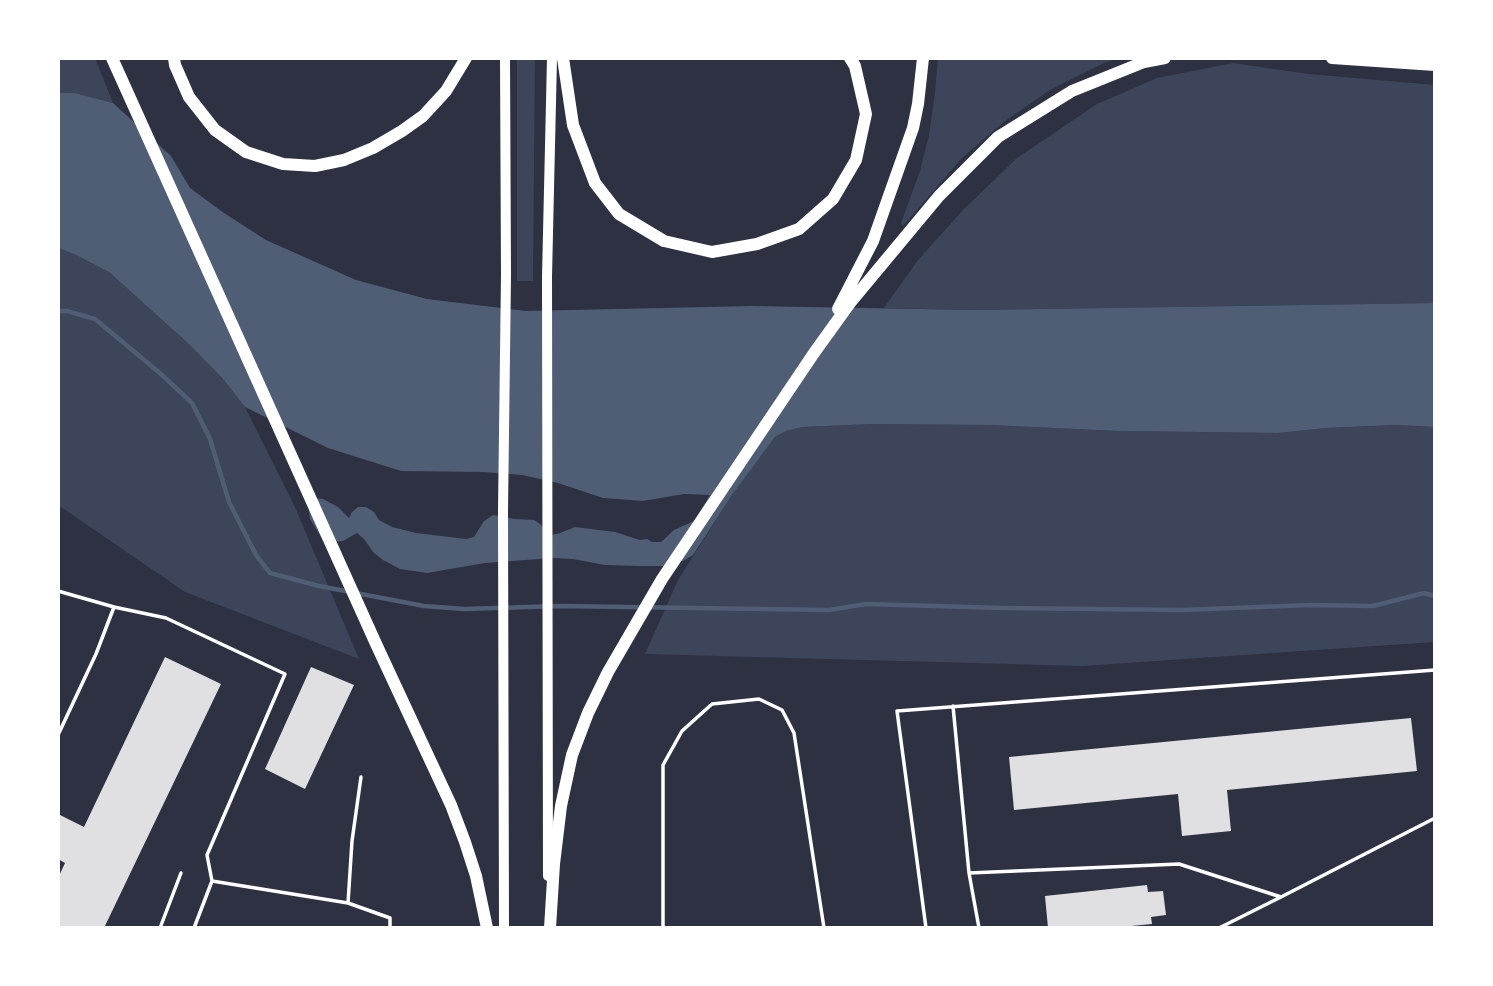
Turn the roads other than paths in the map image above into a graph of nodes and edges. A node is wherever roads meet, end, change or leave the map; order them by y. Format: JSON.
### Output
{"nodes":[{"id":1,"x":112,"y":58,"type":"edge"},
{"id":2,"x":174,"y":58,"type":"edge"},
{"id":3,"x":466,"y":58,"type":"edge"},
{"id":4,"x":505,"y":58,"type":"edge"},
{"id":5,"x":552,"y":58,"type":"edge"},
{"id":6,"x":563,"y":58,"type":"edge"},
{"id":7,"x":850,"y":58,"type":"edge"},
{"id":8,"x":923,"y":58,"type":"edge"},
{"id":9,"x":1165,"y":58,"type":"edge"},
{"id":10,"x":1332,"y":58,"type":"edge"},
{"id":11,"x":1422,"y":58,"type":"edge"},
{"id":12,"x":1435,"y":63,"type":"edge"},
{"id":13,"x":814,"y":353,"type":"junction"},
{"id":14,"x":58,"y":591,"type":"edge"},
{"id":15,"x":114,"y":607,"type":"junction"},
{"id":16,"x":1435,"y":670,"type":"edge"},
{"id":17,"x":953,"y":706,"type":"junction"},
{"id":18,"x":58,"y":735,"type":"edge"},
{"id":19,"x":361,"y":777,"type":"dead end"},
{"id":20,"x":1435,"y":818,"type":"edge"},
{"id":21,"x":181,"y":873,"type":"dead end"},
{"id":22,"x":969,"y":873,"type":"junction"},
{"id":23,"x":212,"y":881,"type":"junction"},
{"id":24,"x":1281,"y":897,"type":"junction"},
{"id":25,"x":348,"y":903,"type":"junction"},
{"id":26,"x":160,"y":928,"type":"edge"},
{"id":27,"x":194,"y":928,"type":"edge"},
{"id":28,"x":390,"y":928,"type":"edge"},
{"id":29,"x":487,"y":928,"type":"edge"},
{"id":30,"x":504,"y":928,"type":"edge"},
{"id":31,"x":549,"y":928,"type":"edge"},
{"id":32,"x":663,"y":928,"type":"edge"},
{"id":33,"x":824,"y":928,"type":"edge"},
{"id":34,"x":926,"y":928,"type":"edge"},
{"id":35,"x":979,"y":928,"type":"edge"},
{"id":36,"x":1219,"y":928,"type":"edge"}],
"edges":[{"from":1,"to":29,"type":"highway"},
{"from":2,"to":3,"type":"highway"},
{"from":4,"to":30,"type":"main road"},
{"from":5,"to":31,"type":"main road"},
{"from":6,"to":7,"type":"highway"},
{"from":8,"to":13,"type":"highway"},
{"from":9,"to":13,"type":"highway"},
{"from":10,"to":12,"type":"highway"},
{"from":11,"to":12,"type":"highway"},
{"from":13,"to":31,"type":"highway"},
{"from":14,"to":15,"type":"lane"},
{"from":15,"to":18,"type":"lane"},
{"from":15,"to":23,"type":"lane"},
{"from":16,"to":17,"type":"lane"},
{"from":17,"to":22,"type":"lane"},
{"from":17,"to":34,"type":"lane"},
{"from":19,"to":25,"type":"lane"},
{"from":20,"to":24,"type":"lane"},
{"from":21,"to":26,"type":"lane"},
{"from":22,"to":24,"type":"lane"},
{"from":22,"to":35,"type":"lane"},
{"from":23,"to":25,"type":"lane"},
{"from":23,"to":27,"type":"lane"},
{"from":24,"to":36,"type":"lane"},
{"from":25,"to":28,"type":"lane"},
{"from":32,"to":33,"type":"lane"}]}
